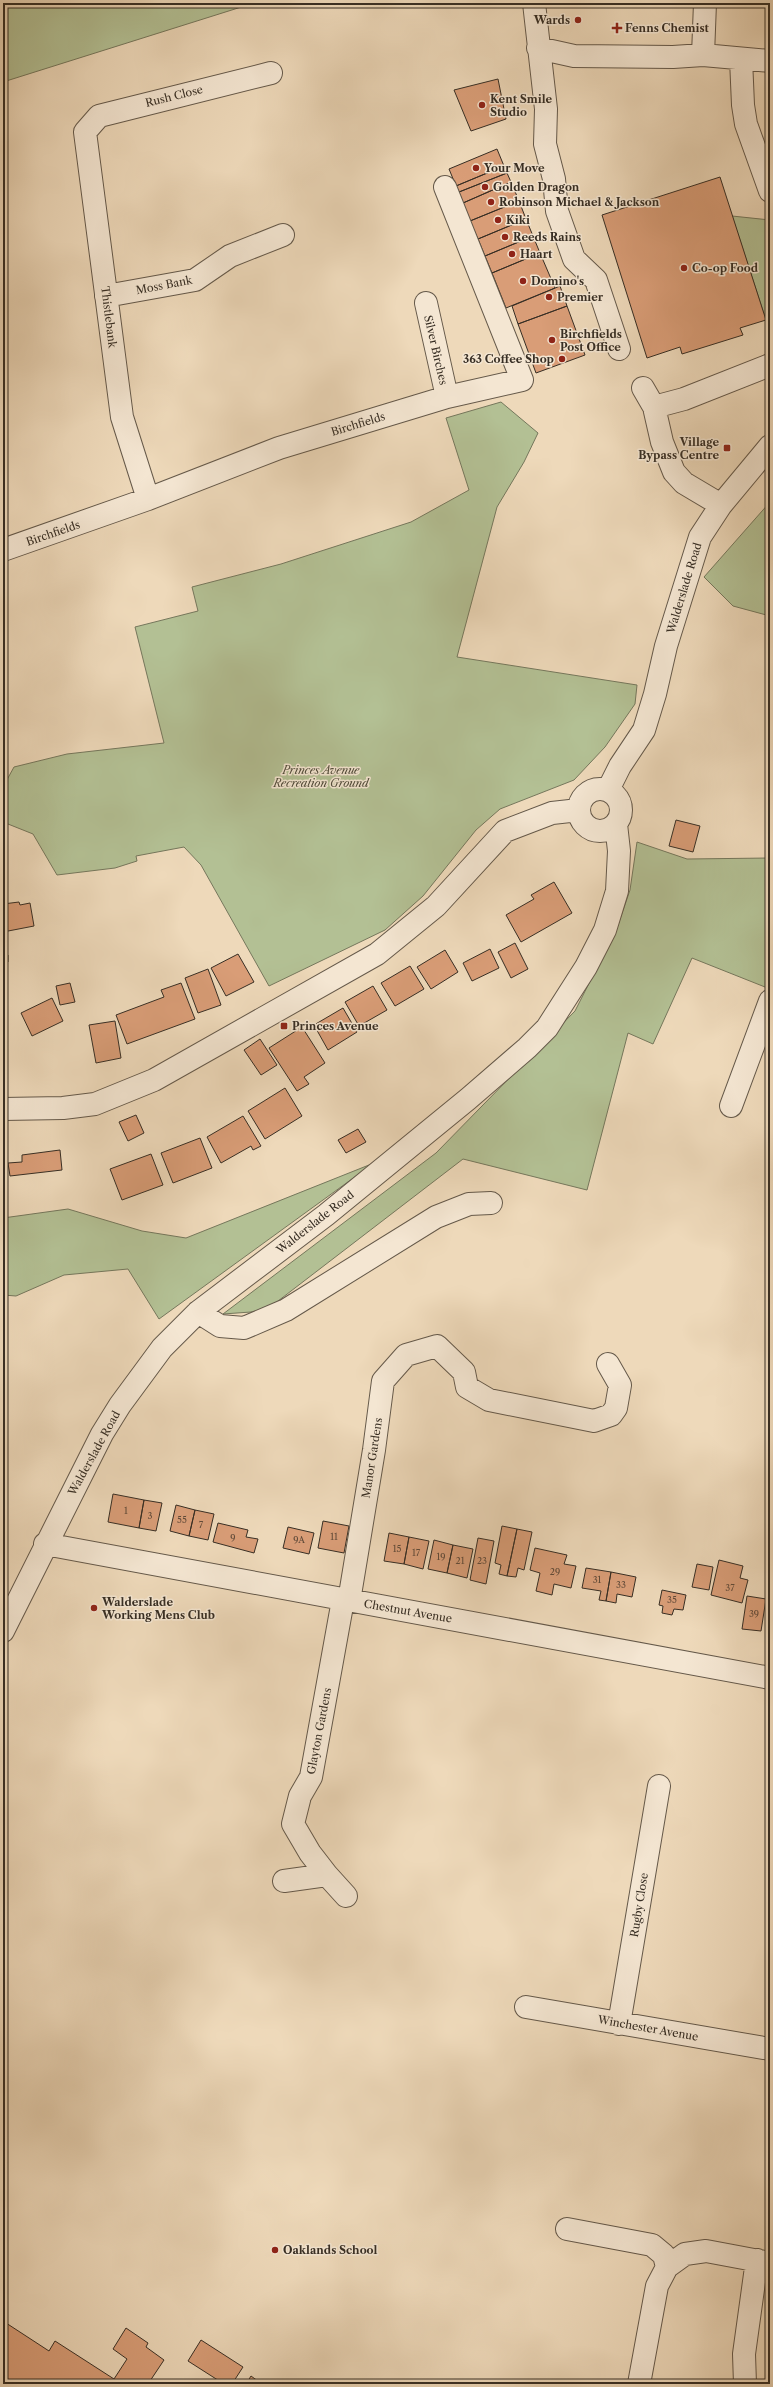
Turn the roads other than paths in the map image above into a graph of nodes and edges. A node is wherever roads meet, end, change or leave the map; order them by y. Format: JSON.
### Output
{"nodes":[{"id":1,"x":534,"y":3,"type":"edge"},
{"id":2,"x":706,"y":3,"type":"edge"},
{"id":3,"x":538,"y":48,"type":"junction"},
{"id":4,"x":702,"y":55,"type":"junction"},
{"id":5,"x":741,"y":59,"type":"junction"},
{"id":6,"x":770,"y":61,"type":"edge"},
{"id":7,"x":271,"y":73,"type":"dead end"},
{"id":8,"x":85,"y":132,"type":"joint"},
{"id":9,"x":445,"y":187,"type":"dead end"},
{"id":10,"x":770,"y":191,"type":"edge"},
{"id":11,"x":283,"y":234,"type":"dead end"},
{"id":12,"x":106,"y":296,"type":"junction"},
{"id":13,"x":426,"y":303,"type":"dead end"},
{"id":14,"x":619,"y":349,"type":"dead end"},
{"id":15,"x":770,"y":365,"type":"edge"},
{"id":16,"x":643,"y":388,"type":"dead end"},
{"id":17,"x":447,"y":397,"type":"junction"},
{"id":18,"x":654,"y":407,"type":"junction"},
{"id":19,"x":770,"y":446,"type":"edge"},
{"id":20,"x":148,"y":499,"type":"junction"},
{"id":21,"x":721,"y":505,"type":"junction"},
{"id":22,"x":3,"y":550,"type":"edge"},
{"id":23,"x":608,"y":790,"type":"junction"},
{"id":24,"x":579,"y":810,"type":"junction"},
{"id":25,"x":616,"y":824,"type":"junction"},
{"id":26,"x":770,"y":1001,"type":"edge"},
{"id":27,"x":731,"y":1106,"type":"dead end"},
{"id":28,"x":3,"y":1109,"type":"edge"},
{"id":29,"x":491,"y":1203,"type":"dead end"},
{"id":30,"x":198,"y":1312,"type":"junction"},
{"id":31,"x":608,"y":1364,"type":"dead end"},
{"id":32,"x":45,"y":1544,"type":"junction"},
{"id":33,"x":346,"y":1600,"type":"junction"},
{"id":34,"x":3,"y":1631,"type":"edge"},
{"id":35,"x":770,"y":1678,"type":"edge"},
{"id":36,"x":659,"y":1786,"type":"dead end"},
{"id":37,"x":327,"y":1875,"type":"junction"},
{"id":38,"x":284,"y":1881,"type":"dead end"},
{"id":39,"x":346,"y":1896,"type":"dead end"},
{"id":40,"x":526,"y":2007,"type":"dead end"},
{"id":41,"x":619,"y":2024,"type":"junction"},
{"id":42,"x":770,"y":2049,"type":"edge"},
{"id":43,"x":567,"y":2229,"type":"dead end"},
{"id":44,"x":763,"y":2262,"type":"edge"},
{"id":45,"x":667,"y":2268,"type":"junction"},
{"id":46,"x":639,"y":2384,"type":"edge"},
{"id":47,"x":745,"y":2384,"type":"edge"}],
"edges":[{"from":1,"to":3,"type":"street"},
{"from":2,"to":4,"type":"street"},
{"from":3,"to":4,"type":"street"},
{"from":3,"to":14,"type":"street"},
{"from":4,"to":5,"type":"street"},
{"from":5,"to":6,"type":"street"},
{"from":5,"to":10,"type":"street"},
{"from":7,"to":8,"type":"street","name":"Rush Close"},
{"from":8,"to":12,"type":"street","name":"Thistlebank"},
{"from":9,"to":17,"type":"street","name":"Birchfields"},
{"from":11,"to":12,"type":"street","name":"Moss Bank"},
{"from":12,"to":20,"type":"street","name":"Thistlebank"},
{"from":13,"to":17,"type":"street","name":"Silver Birches"},
{"from":15,"to":18,"type":"street"},
{"from":16,"to":18,"type":"street"},
{"from":17,"to":20,"type":"street","name":"Birchfields"},
{"from":18,"to":21,"type":"street"},
{"from":19,"to":21,"type":"street","name":"Walderslade Road"},
{"from":20,"to":22,"type":"street","name":"Birchfields"},
{"from":21,"to":23,"type":"street","name":"Walderslade Road"},
{"from":23,"to":24,"type":"street"},
{"from":23,"to":25,"type":"street"},
{"from":24,"to":25,"type":"street"},
{"from":24,"to":28,"type":"street"},
{"from":25,"to":30,"type":"street","name":"Walderslade Road"},
{"from":26,"to":27,"type":"street"},
{"from":29,"to":30,"type":"street"},
{"from":30,"to":32,"type":"street","name":"Walderslade Road"},
{"from":31,"to":33,"type":"street","name":"Manor Gardens"},
{"from":32,"to":33,"type":"street","name":"Chestnut Avenue"},
{"from":32,"to":34,"type":"street","name":"Walderslade Road"},
{"from":33,"to":35,"type":"street","name":"Chestnut Avenue"},
{"from":33,"to":37,"type":"street","name":"Glayton Gardens"},
{"from":36,"to":41,"type":"street","name":"Rugby Close"},
{"from":37,"to":38,"type":"street"},
{"from":37,"to":39,"type":"street","name":"Glayton Gardens"},
{"from":40,"to":41,"type":"street","name":"Winchester Avenue"},
{"from":41,"to":42,"type":"street","name":"Winchester Avenue"},
{"from":43,"to":45,"type":"street"},
{"from":44,"to":45,"type":"street"},
{"from":44,"to":47,"type":"street"},
{"from":45,"to":46,"type":"street"}]}
